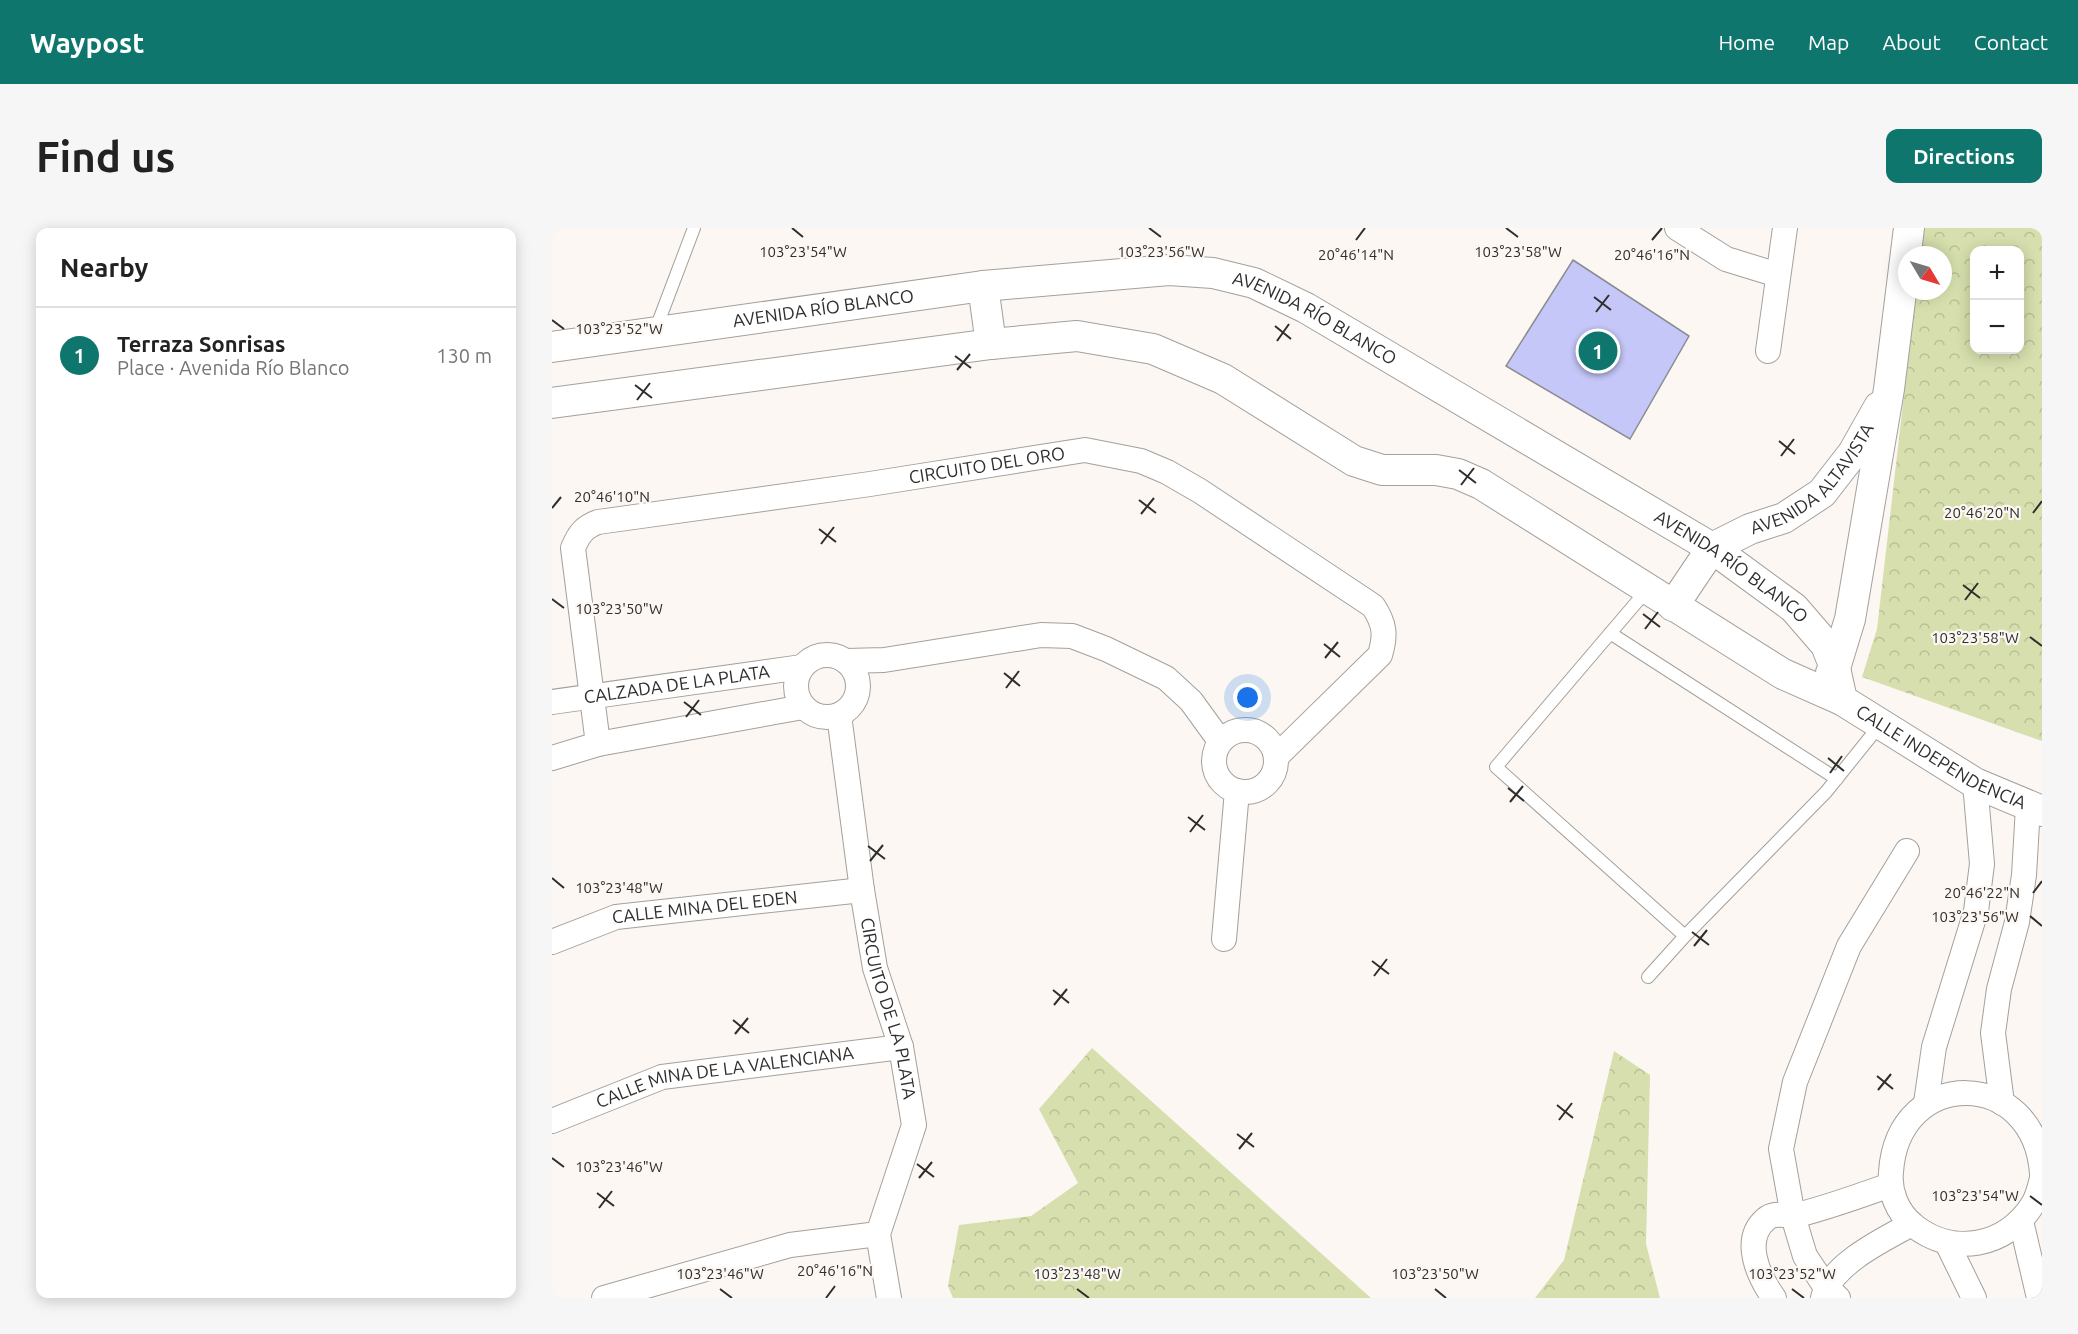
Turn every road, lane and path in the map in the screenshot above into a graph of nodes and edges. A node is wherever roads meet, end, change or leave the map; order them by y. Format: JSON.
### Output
{"nodes":[{"id":1,"x":694,"y":228,"type":"edge"},
{"id":2,"x":1677,"y":228,"type":"edge"},
{"id":3,"x":1785,"y":228,"type":"edge"},
{"id":4,"x":1909,"y":228,"type":"edge"},
{"id":5,"x":1778,"y":275,"type":"junction"},
{"id":6,"x":983,"y":285,"type":"junction"},
{"id":7,"x":654,"y":333,"type":"junction"},
{"id":8,"x":991,"y":344,"type":"junction"},
{"id":9,"x":552,"y":347,"type":"edge"},
{"id":10,"x":1768,"y":351,"type":"dead end"},
{"id":11,"x":1889,"y":389,"type":"junction"},
{"id":12,"x":552,"y":403,"type":"edge"},
{"id":13,"x":1712,"y":548,"type":"junction"},
{"id":14,"x":1647,"y":590,"type":"junction"},
{"id":15,"x":1673,"y":606,"type":"junction"},
{"id":16,"x":1610,"y":633,"type":"junction"},
{"id":17,"x":846,"y":661,"type":"junction"},
{"id":18,"x":802,"y":667,"type":"junction"},
{"id":19,"x":1835,"y":668,"type":"junction"},
{"id":20,"x":1828,"y":695,"type":"junction"},
{"id":21,"x":592,"y":698,"type":"junction"},
{"id":22,"x":552,"y":702,"type":"edge"},
{"id":23,"x":803,"y":707,"type":"junction"},
{"id":24,"x":839,"y":715,"type":"junction"},
{"id":25,"x":1880,"y":724,"type":"junction"},
{"id":26,"x":1220,"y":741,"type":"junction"},
{"id":27,"x":598,"y":744,"type":"junction"},
{"id":28,"x":1276,"y":757,"type":"junction"},
{"id":29,"x":552,"y":758,"type":"edge"},
{"id":30,"x":1837,"y":779,"type":"junction"},
{"id":31,"x":1975,"y":783,"type":"junction"},
{"id":32,"x":1237,"y":792,"type":"junction"},
{"id":33,"x":2035,"y":809,"type":"edge"},
{"id":34,"x":1906,"y":851,"type":"dead end"},
{"id":35,"x":862,"y":890,"type":"junction"},
{"id":36,"x":1685,"y":936,"type":"junction"},
{"id":37,"x":1224,"y":939,"type":"dead end"},
{"id":38,"x":552,"y":942,"type":"edge"},
{"id":39,"x":1648,"y":977,"type":"dead end"},
{"id":40,"x":901,"y":1047,"type":"junction"},
{"id":41,"x":1926,"y":1103,"type":"junction"},
{"id":42,"x":2021,"y":1110,"type":"edge"},
{"id":43,"x":552,"y":1121,"type":"edge"},
{"id":44,"x":2042,"y":1176,"type":"edge"},
{"id":45,"x":1890,"y":1185,"type":"junction"},
{"id":46,"x":1793,"y":1216,"type":"junction"},
{"id":47,"x":2021,"y":1221,"type":"junction"},
{"id":48,"x":1912,"y":1224,"type":"junction"},
{"id":49,"x":878,"y":1234,"type":"junction"},
{"id":50,"x":1947,"y":1244,"type":"junction"},
{"id":51,"x":1829,"y":1294,"type":"edge"},
{"id":52,"x":614,"y":1296,"type":"edge"},
{"id":53,"x":889,"y":1298,"type":"edge"},
{"id":54,"x":1774,"y":1298,"type":"edge"},
{"id":55,"x":1974,"y":1298,"type":"edge"},
{"id":56,"x":2039,"y":1298,"type":"edge"}],
"edges":[{"from":1,"to":7,"type":"lane"},
{"from":2,"to":5,"type":"street"},
{"from":3,"to":5,"type":"street"},
{"from":4,"to":11,"type":"street","name":"AVENIDA ALTAVISTA"},
{"from":5,"to":10,"type":"street"},
{"from":6,"to":7,"type":"street","name":"AVENIDA RÍO BLANCO"},
{"from":6,"to":8,"type":"street"},
{"from":6,"to":13,"type":"street","name":"AVENIDA RÍO BLANCO"},
{"from":7,"to":9,"type":"street","name":"AVENIDA RÍO BLANCO"},
{"from":8,"to":12,"type":"street"},
{"from":8,"to":14,"type":"street"},
{"from":11,"to":13,"type":"street","name":"AVENIDA ALTAVISTA"},
{"from":11,"to":19,"type":"street","name":"AVENIDA ALTAVISTA"},
{"from":13,"to":15,"type":"street","name":"AVENIDA ALTAVISTA"},
{"from":13,"to":19,"type":"street","name":"AVENIDA RÍO BLANCO"},
{"from":14,"to":15,"type":"street"},
{"from":14,"to":16,"type":"lane"},
{"from":15,"to":20,"type":"street"},
{"from":16,"to":30,"type":"lane"},
{"from":16,"to":36,"type":"lane"},
{"from":17,"to":18,"type":"street"},
{"from":17,"to":24,"type":"street"},
{"from":17,"to":26,"type":"street"},
{"from":18,"to":21,"type":"street","name":"CALZADA DE LA PLATA"},
{"from":18,"to":23,"type":"street"},
{"from":19,"to":20,"type":"street","name":"CALLE INDEPENDENCIA"},
{"from":20,"to":25,"type":"street","name":"CALLE INDEPENDENCIA"},
{"from":21,"to":22,"type":"street","name":"CALZADA DE LA PLATA"},
{"from":21,"to":27,"type":"street","name":"CIRCUITO DEL ORO"},
{"from":21,"to":28,"type":"street","name":"CIRCUITO DEL ORO"},
{"from":23,"to":24,"type":"street"},
{"from":23,"to":27,"type":"street"},
{"from":24,"to":35,"type":"street","name":"CIRCUITO DE LA PLATA"},
{"from":25,"to":30,"type":"lane"},
{"from":25,"to":31,"type":"street","name":"CALLE INDEPENDENCIA"},
{"from":26,"to":28,"type":"street"},
{"from":26,"to":32,"type":"street"},
{"from":27,"to":29,"type":"street"},
{"from":28,"to":32,"type":"street"},
{"from":30,"to":36,"type":"lane"},
{"from":31,"to":33,"type":"street","name":"CALLE INDEPENDENCIA"},
{"from":31,"to":41,"type":"street"},
{"from":32,"to":37,"type":"street"},
{"from":33,"to":42,"type":"street"},
{"from":34,"to":46,"type":"street"},
{"from":35,"to":38,"type":"street","name":"CALLE MINA DEL EDEN"},
{"from":35,"to":40,"type":"street","name":"CIRCUITO DE LA PLATA"},
{"from":36,"to":39,"type":"lane"},
{"from":40,"to":43,"type":"street","name":"CALLE MINA DE LA VALENCIANA"},
{"from":40,"to":49,"type":"street","name":"CIRCUITO DE LA PLATA"},
{"from":41,"to":42,"type":"street"},
{"from":41,"to":45,"type":"street"},
{"from":42,"to":44,"type":"street"},
{"from":44,"to":47,"type":"street"},
{"from":45,"to":46,"type":"street"},
{"from":45,"to":48,"type":"street"},
{"from":46,"to":51,"type":"street"},
{"from":46,"to":54,"type":"street"},
{"from":47,"to":50,"type":"street"},
{"from":47,"to":56,"type":"street"},
{"from":48,"to":50,"type":"street"},
{"from":48,"to":51,"type":"street"},
{"from":49,"to":52,"type":"street"},
{"from":49,"to":53,"type":"street","name":"CIRCUITO DE LA PLATA"},
{"from":50,"to":55,"type":"street"}]}
